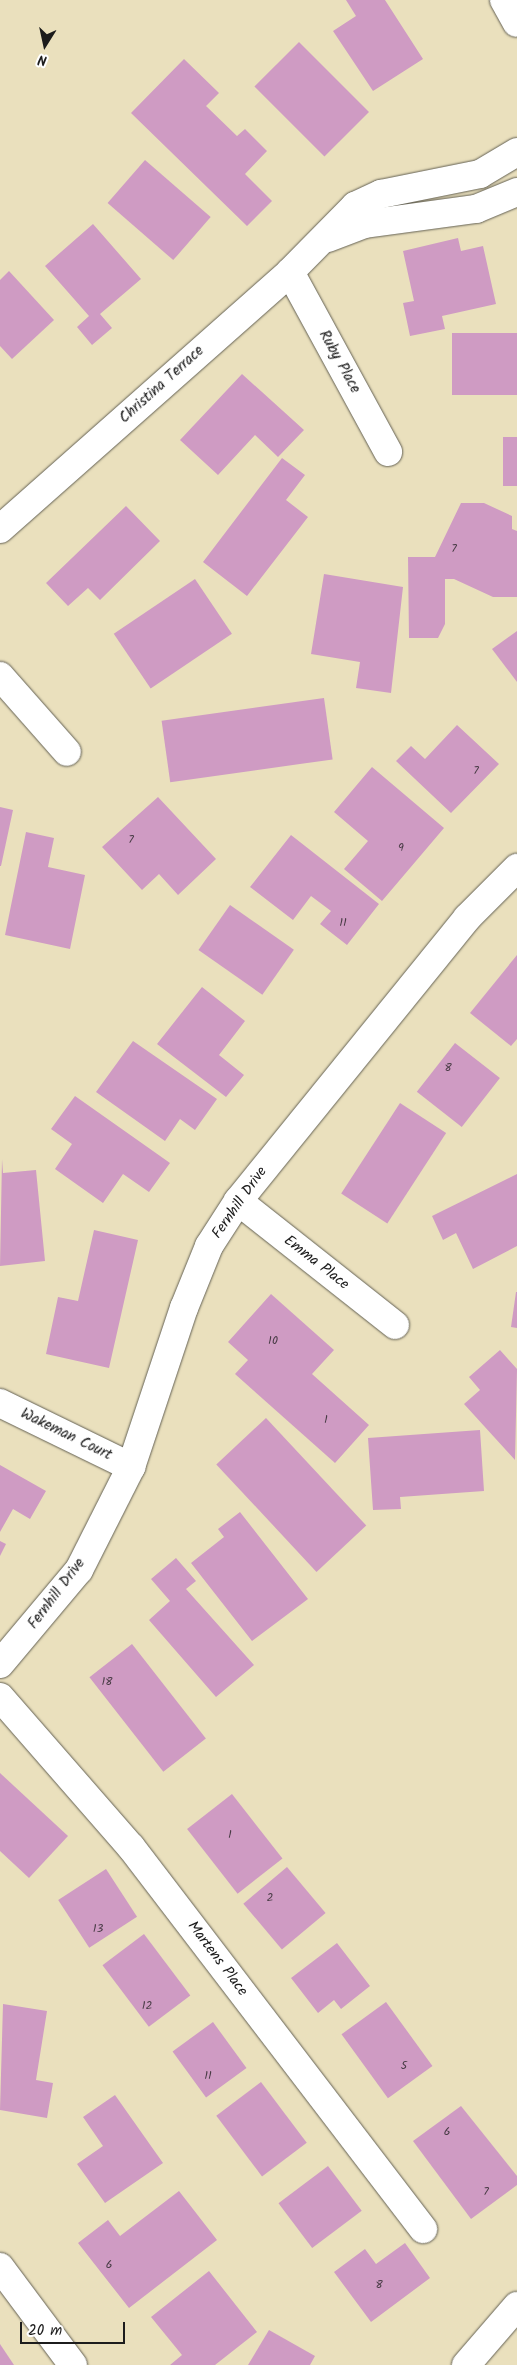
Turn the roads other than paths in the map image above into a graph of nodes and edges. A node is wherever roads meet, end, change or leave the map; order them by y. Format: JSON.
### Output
{"nodes":[{"id":1,"x":504,"y":0,"type":"edge"},
{"id":2,"x":517,"y":23,"type":"edge"},
{"id":3,"x":517,"y":152,"type":"edge"},
{"id":4,"x":517,"y":192,"type":"edge"},
{"id":5,"x":324,"y":239,"type":"junction"},
{"id":6,"x":290,"y":272,"type":"junction"},
{"id":7,"x":388,"y":452,"type":"dead end"},
{"id":8,"x":0,"y":529,"type":"edge"},
{"id":9,"x":0,"y":676,"type":"edge"},
{"id":10,"x":67,"y":752,"type":"dead end"},
{"id":11,"x":517,"y":868,"type":"edge"},
{"id":12,"x":238,"y":1202,"type":"junction"},
{"id":13,"x":395,"y":1326,"type":"dead end"},
{"id":14,"x":0,"y":1403,"type":"edge"},
{"id":15,"x":131,"y":1467,"type":"junction"},
{"id":16,"x":0,"y":1664,"type":"edge"},
{"id":17,"x":0,"y":1697,"type":"edge"},
{"id":18,"x":423,"y":2229,"type":"dead end"},
{"id":19,"x":0,"y":2267,"type":"edge"},
{"id":20,"x":517,"y":2306,"type":"edge"},
{"id":21,"x":73,"y":2365,"type":"edge"},
{"id":22,"x":466,"y":2365,"type":"edge"}],
"edges":[{"from":1,"to":2,"type":"street"},
{"from":3,"to":5,"type":"street","name":"Christina Terrace"},
{"from":4,"to":5,"type":"street","name":"Christina Terrace"},
{"from":5,"to":6,"type":"street","name":"Christina Terrace"},
{"from":6,"to":7,"type":"street","name":"Ruby Place"},
{"from":6,"to":8,"type":"street","name":"Christina Terrace"},
{"from":9,"to":10,"type":"street"},
{"from":11,"to":12,"type":"street","name":"Fernhill Drive"},
{"from":12,"to":13,"type":"street","name":"Emma Place"},
{"from":12,"to":15,"type":"street","name":"Fernhill Drive"},
{"from":14,"to":15,"type":"street","name":"Wakeman Court"},
{"from":15,"to":16,"type":"street","name":"Fernhill Drive"},
{"from":17,"to":18,"type":"street","name":"Martens Place"},
{"from":19,"to":21,"type":"street"},
{"from":20,"to":22,"type":"street"}]}
